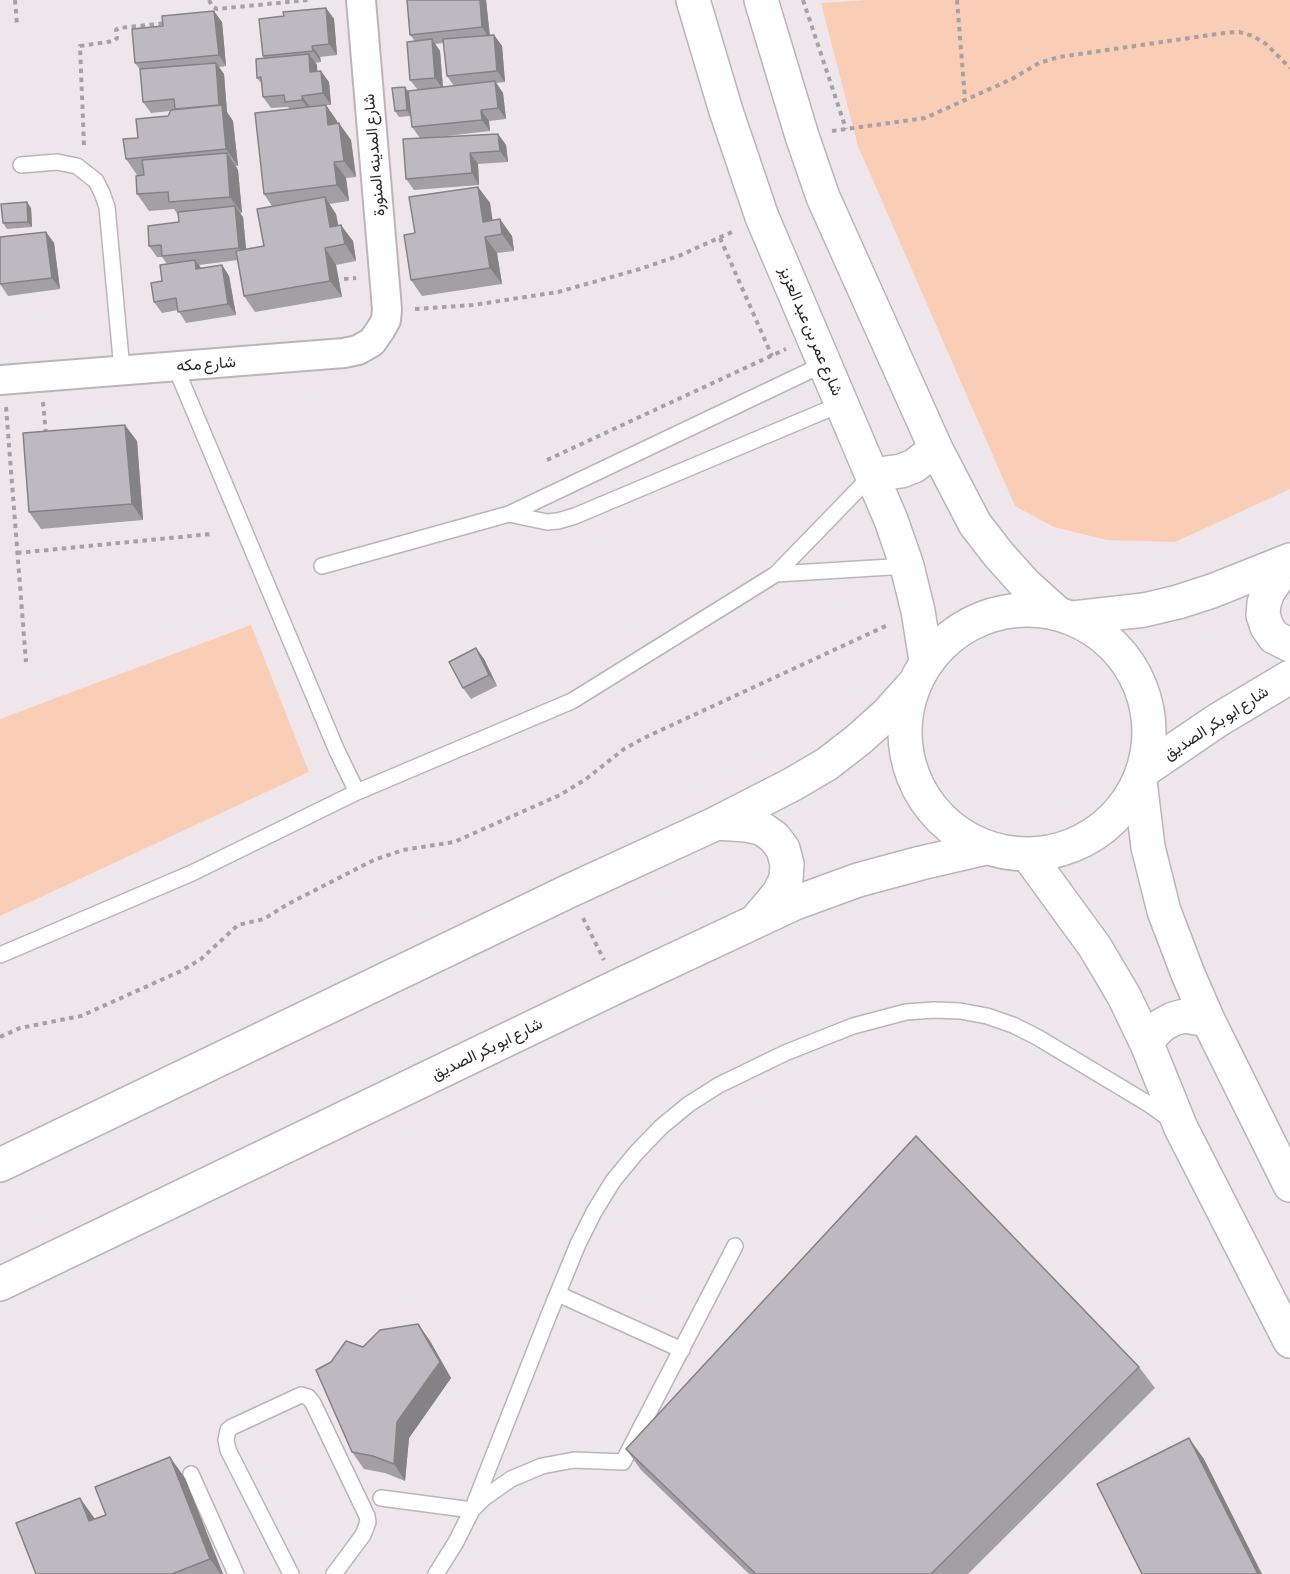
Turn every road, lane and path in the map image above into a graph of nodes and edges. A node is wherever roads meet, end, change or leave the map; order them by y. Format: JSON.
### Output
{"nodes":[{"id":1,"x":15,"y":0,"type":"edge"},
{"id":2,"x":209,"y":0,"type":"edge"},
{"id":3,"x":308,"y":0,"type":"edge"},
{"id":4,"x":361,"y":0,"type":"edge"},
{"id":5,"x":693,"y":0,"type":"edge"},
{"id":6,"x":761,"y":0,"type":"edge"},
{"id":7,"x":803,"y":0,"type":"edge"},
{"id":8,"x":957,"y":0,"type":"edge"},
{"id":9,"x":168,"y":23,"type":"edge"},
{"id":10,"x":17,"y":25,"type":"dead end"},
{"id":11,"x":1290,"y":68,"type":"edge"},
{"id":12,"x":965,"y":99,"type":"junction"},
{"id":13,"x":846,"y":129,"type":"junction"},
{"id":14,"x":802,"y":136,"type":"junction"},
{"id":15,"x":21,"y":165,"type":"dead end"},
{"id":16,"x":86,"y":171,"type":"junction"},
{"id":17,"x":762,"y":217,"type":"junction"},
{"id":18,"x":720,"y":238,"type":"junction"},
{"id":19,"x":387,"y":309,"type":"junction"},
{"id":20,"x":819,"y":350,"type":"junction"},
{"id":21,"x":772,"y":356,"type":"junction"},
{"id":22,"x":175,"y":366,"type":"junction"},
{"id":23,"x":122,"y":370,"type":"junction"},
{"id":24,"x":2,"y":380,"type":"edge"},
{"id":25,"x":841,"y":404,"type":"junction"},
{"id":26,"x":936,"y":449,"type":"junction"},
{"id":27,"x":547,"y":460,"type":"dead end"},
{"id":28,"x":872,"y":475,"type":"junction"},
{"id":29,"x":509,"y":514,"type":"junction"},
{"id":30,"x":211,"y":534,"type":"dead end"},
{"id":31,"x":17,"y":554,"type":"junction"},
{"id":32,"x":1290,"y":560,"type":"edge"},
{"id":33,"x":322,"y":566,"type":"dead end"},
{"id":34,"x":907,"y":566,"type":"junction"},
{"id":35,"x":776,"y":574,"type":"junction"},
{"id":36,"x":918,"y":611,"type":"junction"},
{"id":37,"x":1065,"y":615,"type":"junction"},
{"id":38,"x":1290,"y":645,"type":"edge"},
{"id":39,"x":26,"y":662,"type":"dead end"},
{"id":40,"x":919,"y":673,"type":"junction"},
{"id":41,"x":1290,"y":677,"type":"edge"},
{"id":42,"x":1141,"y":776,"type":"junction"},
{"id":43,"x":357,"y":792,"type":"junction"},
{"id":44,"x":717,"y":823,"type":"junction"},
{"id":45,"x":986,"y":848,"type":"junction"},
{"id":46,"x":1028,"y":855,"type":"junction"},
{"id":47,"x":569,"y":891,"type":"junction"},
{"id":48,"x":754,"y":924,"type":"junction"},
{"id":49,"x":0,"y":955,"type":"edge"},
{"id":50,"x":618,"y":986,"type":"junction"},
{"id":51,"x":1208,"y":1020,"type":"junction"},
{"id":52,"x":0,"y":1037,"type":"edge"},
{"id":53,"x":1147,"y":1044,"type":"junction"},
{"id":54,"x":1181,"y":1128,"type":"junction"},
{"id":55,"x":0,"y":1165,"type":"edge"},
{"id":56,"x":1290,"y":1185,"type":"edge"},
{"id":57,"x":735,"y":1246,"type":"dead end"},
{"id":58,"x":0,"y":1284,"type":"edge"},
{"id":59,"x":558,"y":1294,"type":"junction"},
{"id":60,"x":1290,"y":1341,"type":"edge"},
{"id":61,"x":682,"y":1350,"type":"junction"},
{"id":62,"x":191,"y":1474,"type":"dead end"},
{"id":63,"x":381,"y":1498,"type":"dead end"},
{"id":64,"x":472,"y":1510,"type":"junction"},
{"id":65,"x":236,"y":1574,"type":"edge"},
{"id":66,"x":291,"y":1574,"type":"edge"},
{"id":67,"x":334,"y":1574,"type":"edge"},
{"id":68,"x":436,"y":1574,"type":"edge"}],
"edges":[{"from":1,"to":10,"type":"path"},
{"from":2,"to":3,"type":"path"},
{"from":4,"to":19,"type":"street","name":"شارع المدينه المنورة"},
{"from":5,"to":17,"type":"main road","name":"شارع عمر بن عبد العزيز"},
{"from":6,"to":14,"type":"main road"},
{"from":7,"to":13,"type":"path"},
{"from":8,"to":12,"type":"path"},
{"from":9,"to":16,"type":"path"},
{"from":11,"to":12,"type":"path"},
{"from":12,"to":13,"type":"path"},
{"from":13,"to":14,"type":"path"},
{"from":14,"to":26,"type":"main road"},
{"from":15,"to":16,"type":"lane"},
{"from":16,"to":23,"type":"lane"},
{"from":17,"to":18,"type":"path"},
{"from":17,"to":20,"type":"main road","name":"شارع عمر بن عبد العزيز"},
{"from":18,"to":19,"type":"path"},
{"from":18,"to":21,"type":"path"},
{"from":19,"to":22,"type":"street","name":"شارع مكه"},
{"from":20,"to":21,"type":"path"},
{"from":20,"to":25,"type":"main road","name":"شارع عمر بن عبد العزيز"},
{"from":20,"to":29,"type":"lane"},
{"from":21,"to":27,"type":"path"},
{"from":22,"to":23,"type":"street","name":"شارع مكه"},
{"from":22,"to":43,"type":"lane"},
{"from":23,"to":24,"type":"street","name":"شارع مكه"},
{"from":24,"to":31,"type":"path"},
{"from":25,"to":28,"type":"main road","name":"شارع عمر بن عبد العزيز"},
{"from":25,"to":29,"type":"lane"},
{"from":26,"to":28,"type":"main road"},
{"from":26,"to":37,"type":"main road"},
{"from":28,"to":34,"type":"main road","name":"شارع عمر بن عبد العزيز"},
{"from":28,"to":35,"type":"lane"},
{"from":29,"to":33,"type":"lane"},
{"from":30,"to":31,"type":"path"},
{"from":31,"to":39,"type":"path"},
{"from":32,"to":37,"type":"main road"},
{"from":32,"to":38,"type":"main road"},
{"from":34,"to":35,"type":"lane"},
{"from":34,"to":36,"type":"main road","name":"شارع عمر بن عبد العزيز"},
{"from":35,"to":43,"type":"lane"},
{"from":36,"to":40,"type":"main road","name":"شارع عمر بن عبد العزيز"},
{"from":36,"to":52,"type":"path"},
{"from":37,"to":40,"type":"main road"},
{"from":37,"to":42,"type":"main road"},
{"from":40,"to":44,"type":"main road"},
{"from":40,"to":45,"type":"main road","name":"شارع عمر بن عبد العزيز"},
{"from":41,"to":42,"type":"main road","name":"شارع ابو بكر الصديق"},
{"from":42,"to":46,"type":"main road"},
{"from":42,"to":51,"type":"main road"},
{"from":43,"to":49,"type":"lane"},
{"from":44,"to":47,"type":"main road"},
{"from":44,"to":48,"type":"main road"},
{"from":45,"to":46,"type":"main road"},
{"from":45,"to":48,"type":"main road","name":"شارع ابو بكر الصديق"},
{"from":46,"to":53,"type":"main road"},
{"from":47,"to":50,"type":"path"},
{"from":47,"to":55,"type":"main road"},
{"from":48,"to":50,"type":"main road","name":"شارع ابو بكر الصديق"},
{"from":50,"to":58,"type":"main road","name":"شارع ابو بكر الصديق"},
{"from":51,"to":53,"type":"main road"},
{"from":51,"to":56,"type":"main road"},
{"from":53,"to":54,"type":"main road"},
{"from":54,"to":59,"type":"lane"},
{"from":54,"to":60,"type":"main road"},
{"from":57,"to":61,"type":"lane"},
{"from":59,"to":61,"type":"lane"},
{"from":59,"to":64,"type":"lane"},
{"from":61,"to":64,"type":"lane"},
{"from":62,"to":65,"type":"lane"},
{"from":63,"to":64,"type":"lane"},
{"from":64,"to":68,"type":"lane"},
{"from":66,"to":67,"type":"lane"}]}
